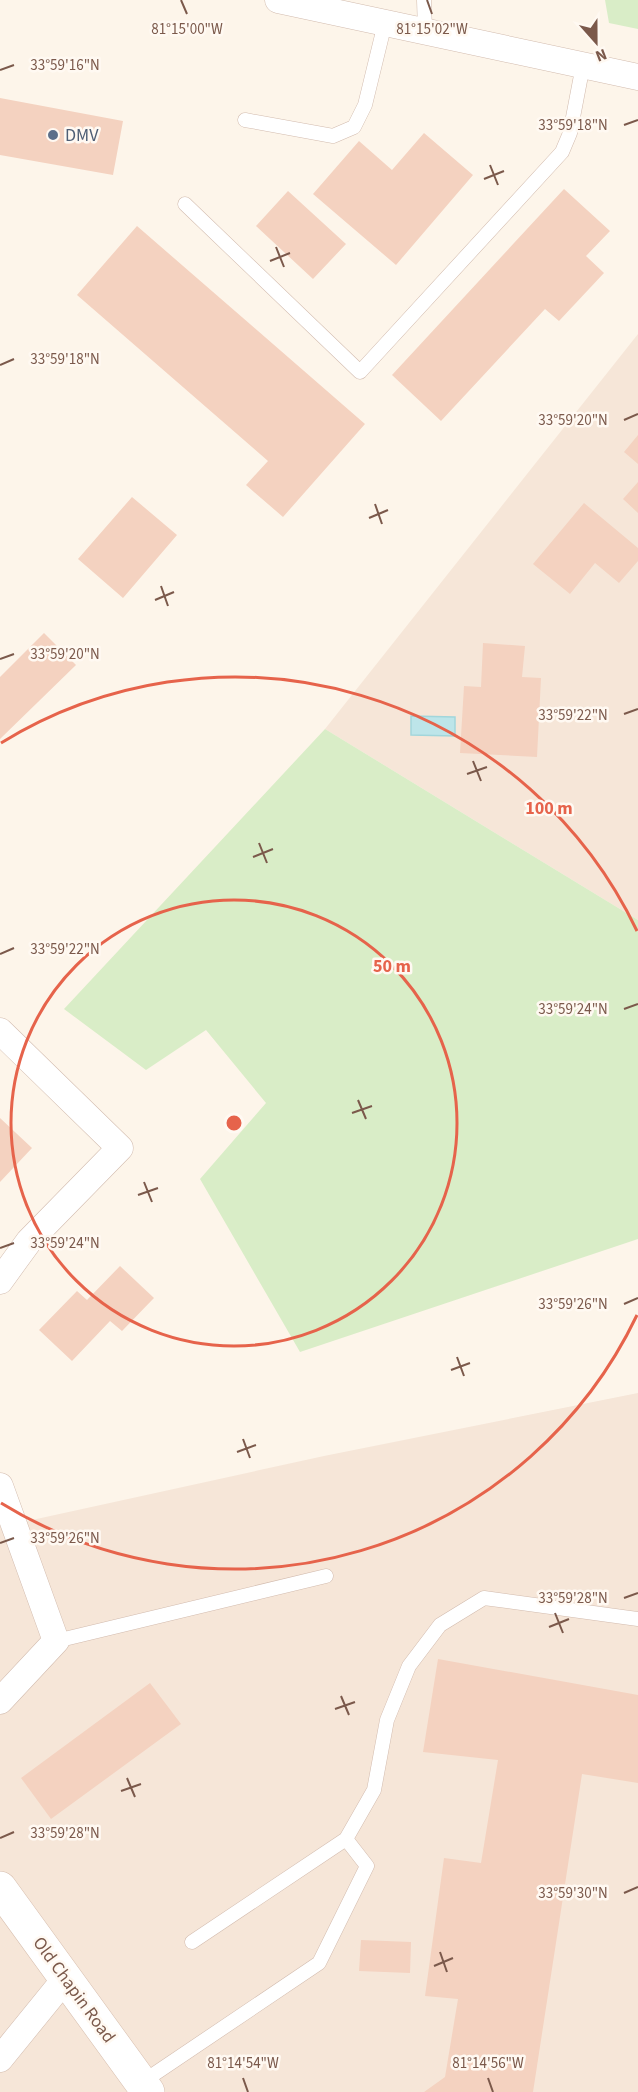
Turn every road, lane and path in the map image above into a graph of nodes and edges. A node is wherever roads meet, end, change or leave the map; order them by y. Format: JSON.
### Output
{"nodes":[{"id":1,"x":278,"y":0,"type":"edge"},
{"id":2,"x":424,"y":0,"type":"edge"},
{"id":3,"x":385,"y":23,"type":"junction"},
{"id":4,"x":425,"y":32,"type":"junction"},
{"id":5,"x":583,"y":65,"type":"junction"},
{"id":6,"x":638,"y":77,"type":"edge"},
{"id":7,"x":245,"y":120,"type":"dead end"},
{"id":8,"x":185,"y":204,"type":"dead end"},
{"id":9,"x":0,"y":1031,"type":"edge"},
{"id":10,"x":0,"y":1281,"type":"edge"},
{"id":11,"x":0,"y":1486,"type":"edge"},
{"id":12,"x":326,"y":1576,"type":"dead end"},
{"id":13,"x":638,"y":1619,"type":"edge"},
{"id":14,"x":56,"y":1641,"type":"junction"},
{"id":15,"x":0,"y":1701,"type":"edge"},
{"id":16,"x":346,"y":1839,"type":"junction"},
{"id":17,"x":0,"y":1888,"type":"edge"},
{"id":18,"x":192,"y":1942,"type":"dead end"},
{"id":19,"x":65,"y":1979,"type":"junction"},
{"id":20,"x":0,"y":2060,"type":"edge"},
{"id":21,"x":144,"y":2087,"type":"edge"}],
"edges":[{"from":1,"to":3,"type":"street"},
{"from":2,"to":4,"type":"lane"},
{"from":3,"to":4,"type":"street"},
{"from":3,"to":7,"type":"lane"},
{"from":4,"to":5,"type":"street"},
{"from":5,"to":6,"type":"street"},
{"from":5,"to":8,"type":"lane"},
{"from":9,"to":10,"type":"street"},
{"from":11,"to":14,"type":"street"},
{"from":12,"to":14,"type":"lane"},
{"from":13,"to":16,"type":"lane"},
{"from":14,"to":15,"type":"street"},
{"from":16,"to":18,"type":"lane"},
{"from":16,"to":21,"type":"lane"},
{"from":17,"to":19,"type":"street","name":"Old Chapin Road"},
{"from":19,"to":20,"type":"street"},
{"from":19,"to":21,"type":"street","name":"Old Chapin Road"}]}
